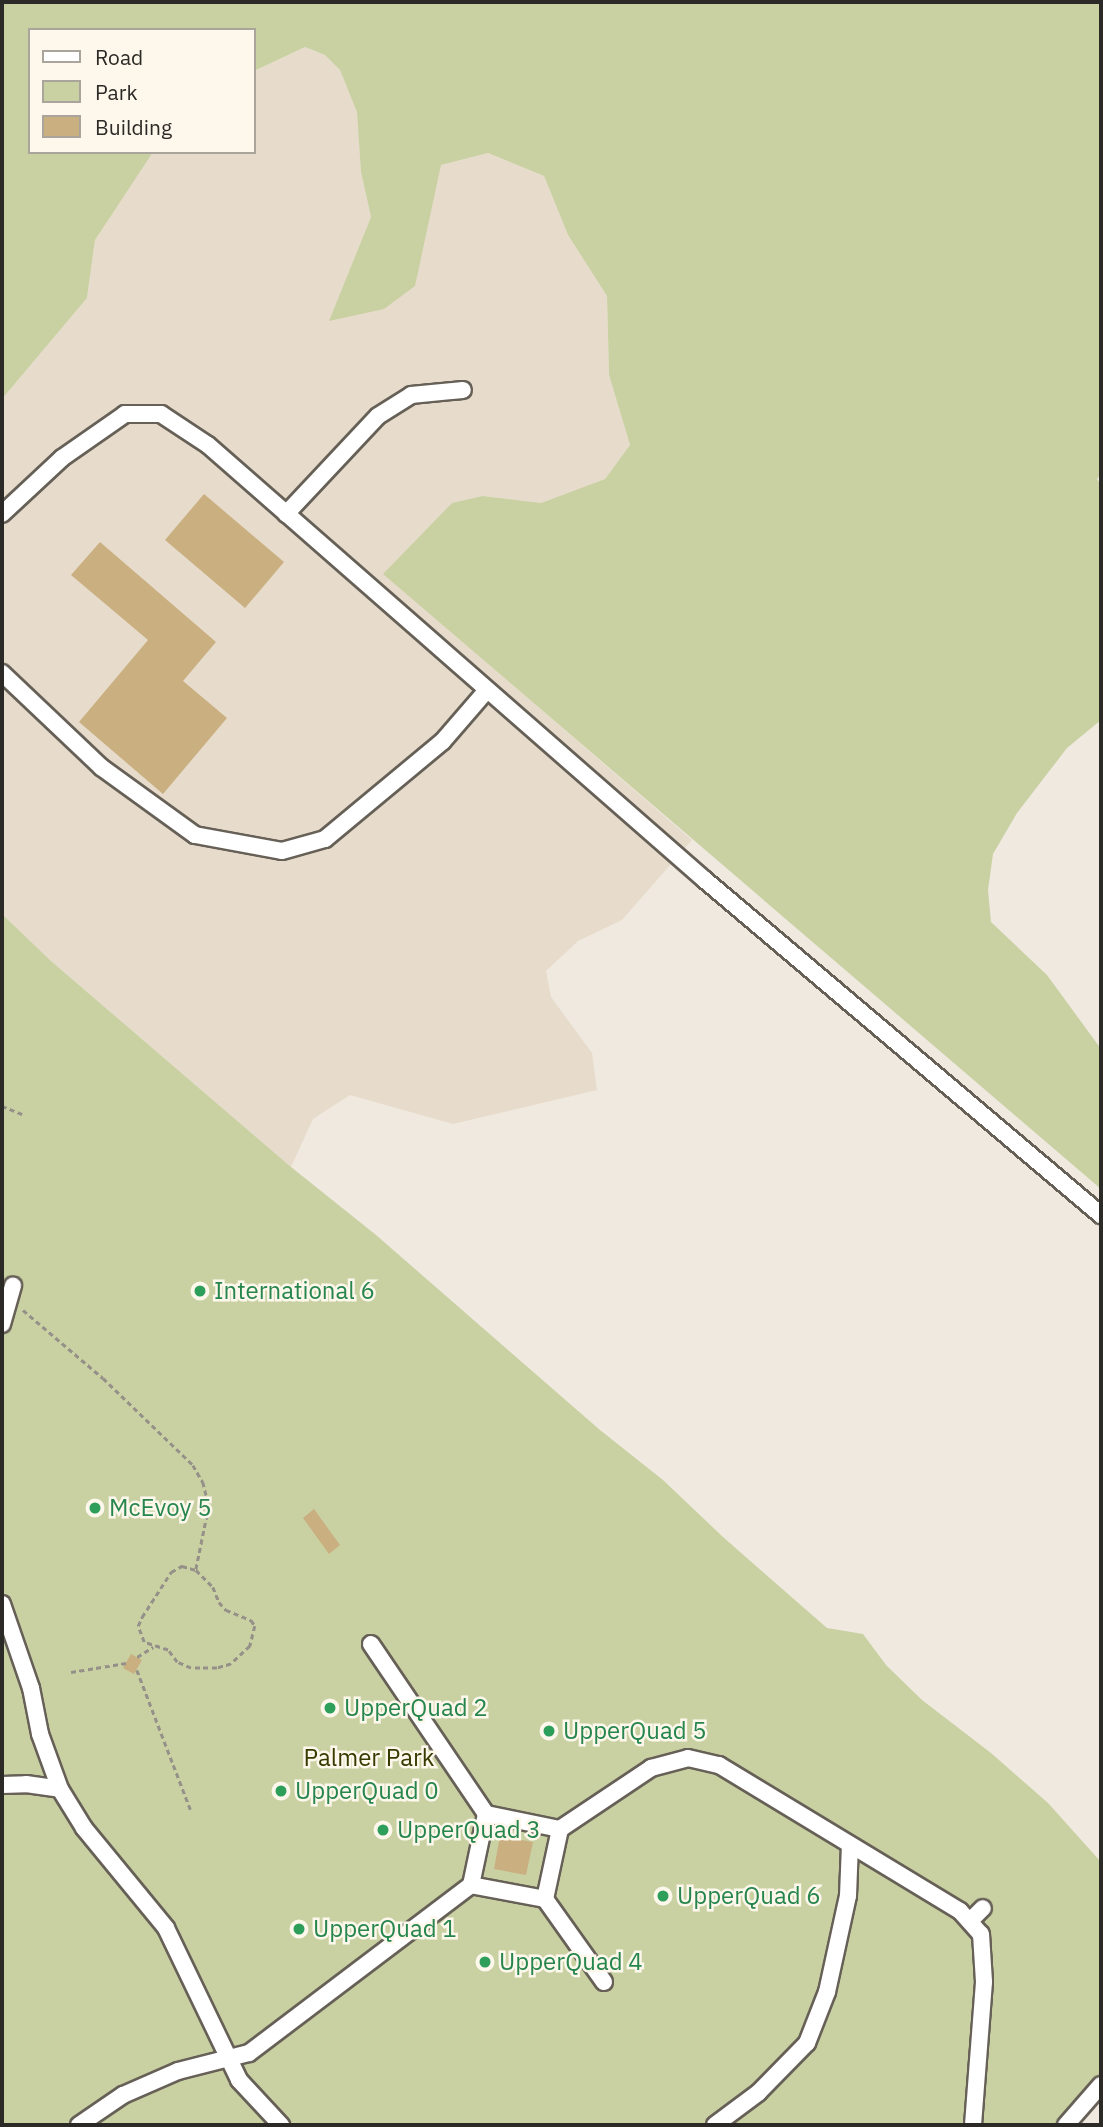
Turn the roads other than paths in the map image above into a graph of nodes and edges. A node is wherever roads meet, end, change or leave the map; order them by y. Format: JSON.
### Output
{"nodes":[{"id":1,"x":463,"y":390,"type":"dead end"},
{"id":2,"x":2,"y":514,"type":"edge"},
{"id":3,"x":286,"y":514,"type":"junction"},
{"id":4,"x":2,"y":673,"type":"edge"},
{"id":5,"x":487,"y":690,"type":"junction"},
{"id":6,"x":1101,"y":1215,"type":"edge"},
{"id":7,"x":11,"y":1292,"type":"road end"},
{"id":8,"x":2,"y":1324,"type":"edge"},
{"id":9,"x":2,"y":1604,"type":"edge"},
{"id":10,"x":371,"y":1644,"type":"dead end"},
{"id":11,"x":2,"y":1784,"type":"edge"},
{"id":12,"x":60,"y":1788,"type":"junction"},
{"id":13,"x":486,"y":1814,"type":"junction"},
{"id":14,"x":560,"y":1829,"type":"junction"},
{"id":15,"x":850,"y":1844,"type":"junction"},
{"id":16,"x":471,"y":1885,"type":"junction"},
{"id":17,"x":545,"y":1899,"type":"junction"},
{"id":18,"x":983,"y":1908,"type":"dead end"},
{"id":19,"x":970,"y":1921,"type":"junction"},
{"id":20,"x":604,"y":1982,"type":"dead end"},
{"id":21,"x":229,"y":2058,"type":"junction"},
{"id":22,"x":1101,"y":2085,"type":"edge"},
{"id":23,"x":79,"y":2125,"type":"edge"},
{"id":24,"x":281,"y":2125,"type":"edge"},
{"id":25,"x":715,"y":2125,"type":"edge"},
{"id":26,"x":973,"y":2125,"type":"edge"},
{"id":27,"x":1066,"y":2125,"type":"edge"}],
"edges":[{"from":1,"to":3,"type":"street"},
{"from":2,"to":3,"type":"street"},
{"from":3,"to":5,"type":"street"},
{"from":4,"to":5,"type":"street"},
{"from":5,"to":6,"type":"street"},
{"from":7,"to":8,"type":"street"},
{"from":9,"to":12,"type":"street"},
{"from":10,"to":13,"type":"street"},
{"from":11,"to":12,"type":"street"},
{"from":12,"to":21,"type":"street"},
{"from":13,"to":14,"type":"street"},
{"from":13,"to":16,"type":"street"},
{"from":14,"to":15,"type":"street"},
{"from":14,"to":17,"type":"street"},
{"from":15,"to":19,"type":"street"},
{"from":15,"to":25,"type":"street"},
{"from":16,"to":17,"type":"street"},
{"from":16,"to":21,"type":"street"},
{"from":17,"to":20,"type":"street"},
{"from":18,"to":19,"type":"street"},
{"from":19,"to":26,"type":"street"},
{"from":21,"to":23,"type":"street"},
{"from":21,"to":24,"type":"street"},
{"from":22,"to":27,"type":"street"}]}
